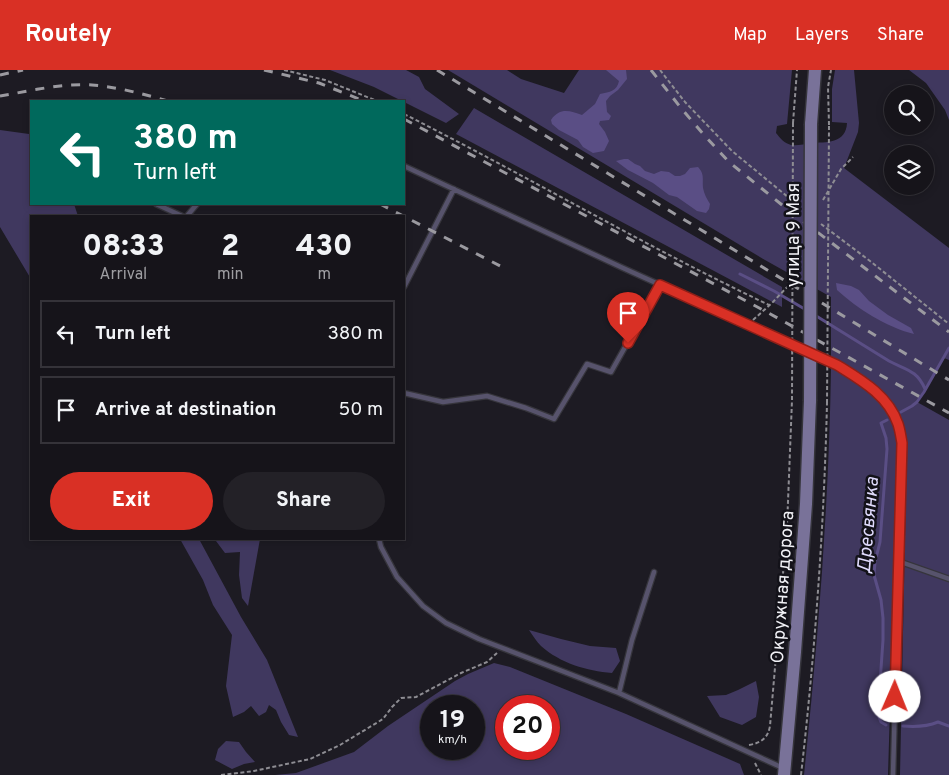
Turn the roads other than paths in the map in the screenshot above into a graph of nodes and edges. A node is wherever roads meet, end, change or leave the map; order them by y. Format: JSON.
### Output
{"nodes":[{"id":1,"x":816,"y":70,"type":"edge"},
{"id":2,"x":405,"y":166,"type":"edge"},
{"id":3,"x":454,"y":189,"type":"junction"},
{"id":4,"x":158,"y":205,"type":"edge"},
{"id":5,"x":196,"y":205,"type":"edge"},
{"id":6,"x":180,"y":215,"type":"edge"},
{"id":7,"x":188,"y":215,"type":"edge"},
{"id":8,"x":405,"y":285,"type":"edge"},
{"id":9,"x":660,"y":285,"type":"junction"},
{"id":10,"x":405,"y":393,"type":"edge"},
{"id":11,"x":810,"y":401,"type":"joint"},
{"id":12,"x":379,"y":540,"type":"edge"},
{"id":13,"x":898,"y":561,"type":"junction"},
{"id":14,"x":654,"y":572,"type":"dead end"},
{"id":15,"x":949,"y":579,"type":"edge"},
{"id":16,"x":619,"y":693,"type":"junction"},
{"id":17,"x":784,"y":772,"type":"edge"},
{"id":18,"x":893,"y":775,"type":"edge"}],
"edges":[{"from":1,"to":11,"type":"main road","name":"улица 9 Мая","bridge":true},
{"from":2,"to":3,"type":"lane"},
{"from":3,"to":8,"type":"lane"},
{"from":3,"to":9,"type":"lane"},
{"from":4,"to":6,"type":"lane"},
{"from":5,"to":7,"type":"lane"},
{"from":9,"to":10,"type":"lane"},
{"from":9,"to":13,"type":"lane"},
{"from":11,"to":17,"type":"main road","name":"Окружная дорога"},
{"from":12,"to":16,"type":"lane"},
{"from":13,"to":15,"type":"lane"},
{"from":13,"to":18,"type":"lane"},
{"from":14,"to":16,"type":"lane"},
{"from":16,"to":17,"type":"lane"}]}
